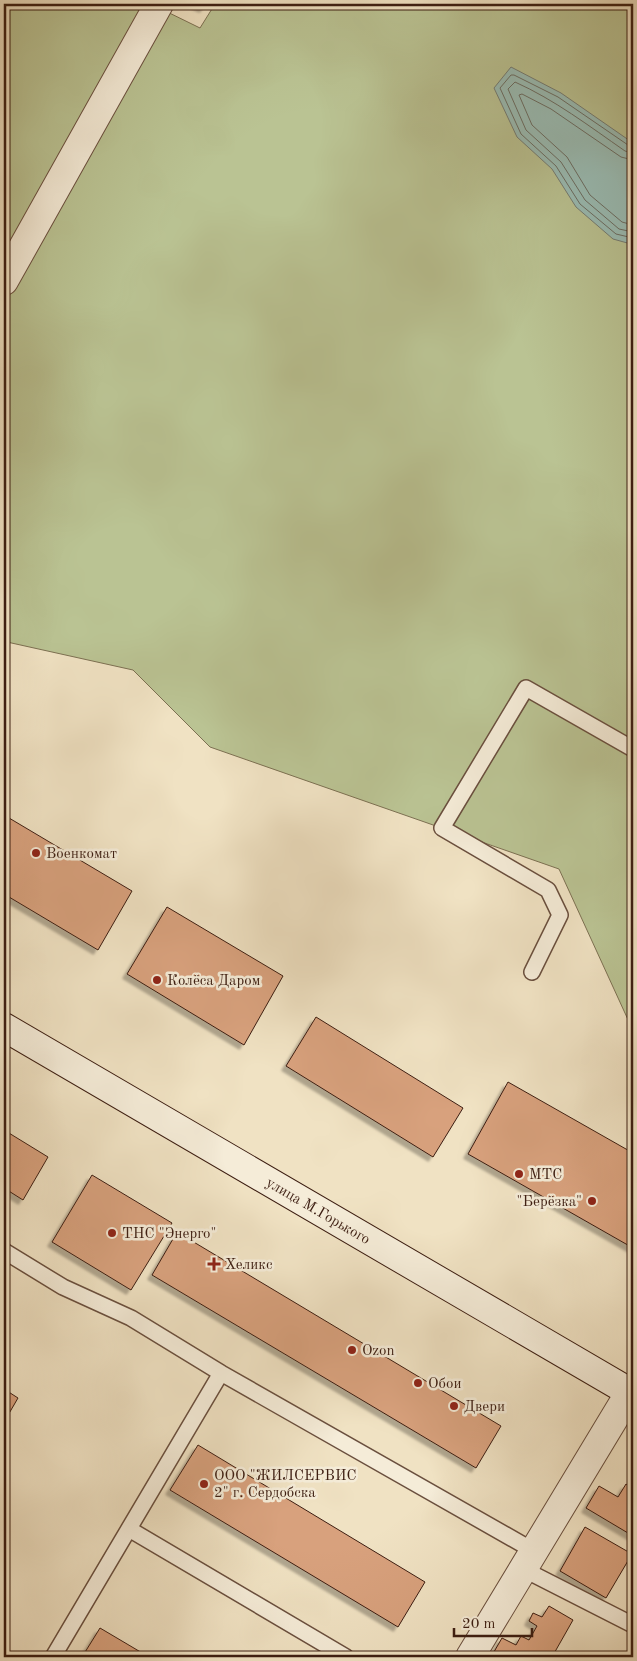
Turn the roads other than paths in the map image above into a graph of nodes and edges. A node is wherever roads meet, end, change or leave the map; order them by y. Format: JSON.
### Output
{"nodes":[{"id":1,"x":159,"y":4,"type":"edge"},
{"id":2,"x":4,"y":281,"type":"edge"},
{"id":3,"x":633,"y":749,"type":"edge"},
{"id":4,"x":532,"y":972,"type":"dead end"},
{"id":5,"x":4,"y":1027,"type":"edge"},
{"id":6,"x":4,"y":1251,"type":"edge"},
{"id":7,"x":221,"y":1372,"type":"junction"},
{"id":8,"x":632,"y":1393,"type":"edge"},
{"id":9,"x":129,"y":1529,"type":"junction"},
{"id":10,"x":528,"y":1560,"type":"junction"},
{"id":11,"x":633,"y":1625,"type":"edge"},
{"id":12,"x":54,"y":1657,"type":"edge"},
{"id":13,"x":346,"y":1657,"type":"edge"},
{"id":14,"x":470,"y":1657,"type":"edge"}],
"edges":[{"from":1,"to":2,"type":"main road"},
{"from":3,"to":4,"type":"lane"},
{"from":5,"to":8,"type":"main road","name":"улица М.Горького"},
{"from":6,"to":7,"type":"lane"},
{"from":7,"to":9,"type":"lane"},
{"from":7,"to":10,"type":"lane"},
{"from":8,"to":10,"type":"main road"},
{"from":9,"to":12,"type":"lane"},
{"from":9,"to":13,"type":"lane"},
{"from":10,"to":11,"type":"lane"},
{"from":10,"to":14,"type":"main road"}]}
